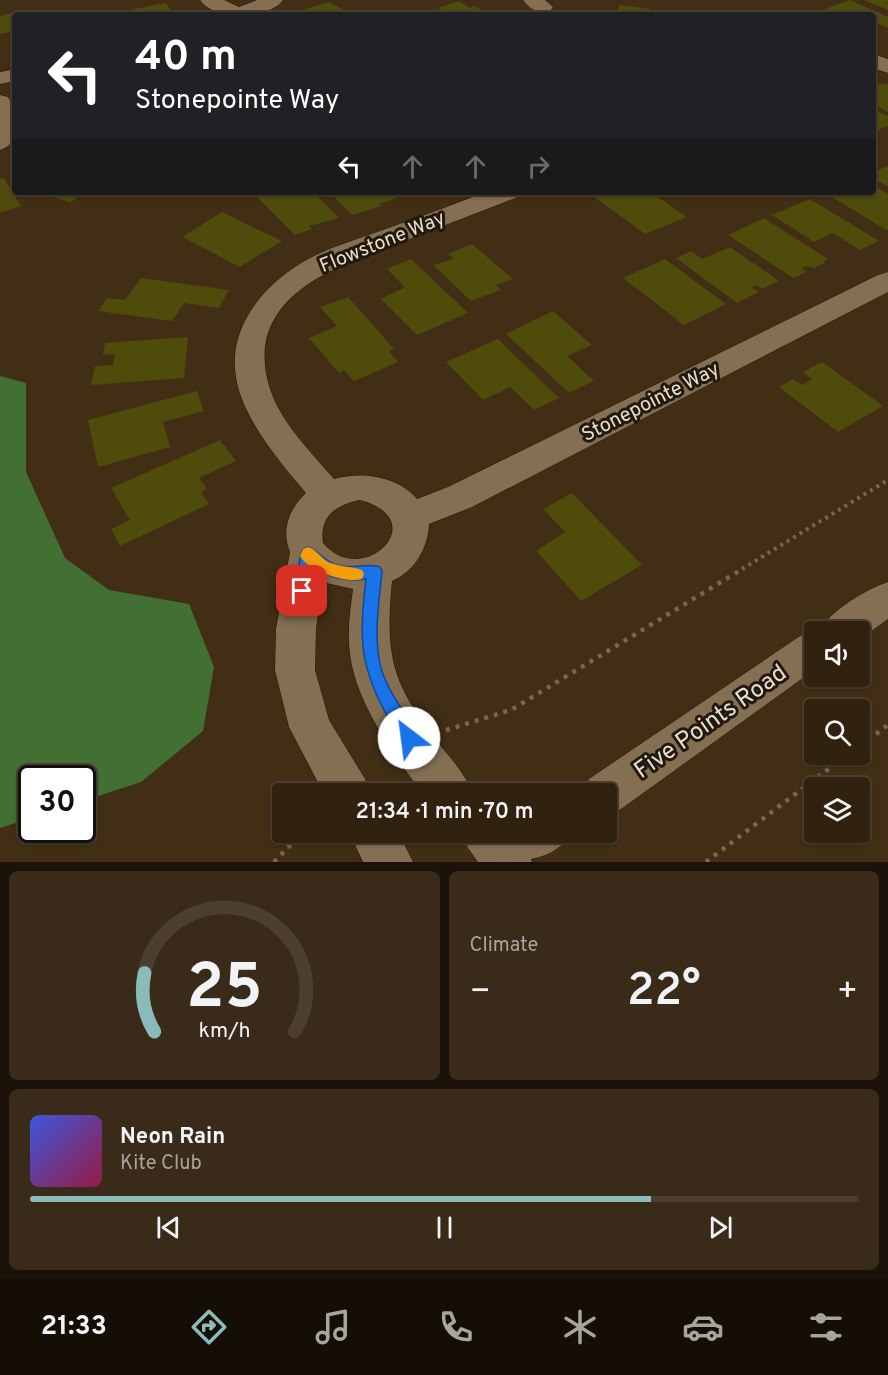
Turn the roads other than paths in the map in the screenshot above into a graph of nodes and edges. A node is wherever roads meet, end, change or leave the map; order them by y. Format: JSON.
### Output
{"nodes":[{"id":1,"x":209,"y":0,"type":"edge"},
{"id":2,"x":274,"y":0,"type":"edge"},
{"id":3,"x":232,"y":12,"type":"edge"},
{"id":4,"x":245,"y":12,"type":"edge"},
{"id":5,"x":0,"y":102,"type":"edge"},
{"id":6,"x":0,"y":143,"type":"edge"},
{"id":7,"x":501,"y":195,"type":"edge"},
{"id":8,"x":888,"y":281,"type":"edge"},
{"id":9,"x":328,"y":496,"type":"junction"},
{"id":10,"x":410,"y":516,"type":"junction"},
{"id":11,"x":308,"y":554,"type":"junction"},
{"id":12,"x":375,"y":571,"type":"junction"},
{"id":13,"x":888,"y":598,"type":"edge"},
{"id":14,"x":855,"y":621,"type":"edge"},
{"id":15,"x":804,"y":655,"type":"edge"},
{"id":16,"x":343,"y":783,"type":"edge"},
{"id":17,"x":443,"y":783,"type":"edge"},
{"id":18,"x":617,"y":786,"type":"edge"},
{"id":19,"x":378,"y":843,"type":"edge"},
{"id":20,"x":525,"y":843,"type":"edge"},
{"id":21,"x":501,"y":854,"type":"edge"},
{"id":22,"x":389,"y":862,"type":"edge"}],
"edges":[{"from":1,"to":3,"type":"street"},
{"from":2,"to":4,"type":"street"},
{"from":5,"to":6,"type":"street"},
{"from":7,"to":9,"type":"street","name":"Flowstone Way"},
{"from":8,"to":10,"type":"street","name":"Stonepointe Way"},
{"from":9,"to":10,"type":"street"},
{"from":9,"to":11,"type":"street"},
{"from":10,"to":12,"type":"street"},
{"from":11,"to":12,"type":"street"},
{"from":11,"to":16,"type":"street"},
{"from":12,"to":17,"type":"street"},
{"from":13,"to":14,"type":"street"},
{"from":15,"to":18,"type":"street","name":"Five Points Road"},
{"from":19,"to":22,"type":"street"},
{"from":20,"to":21,"type":"street"}]}
